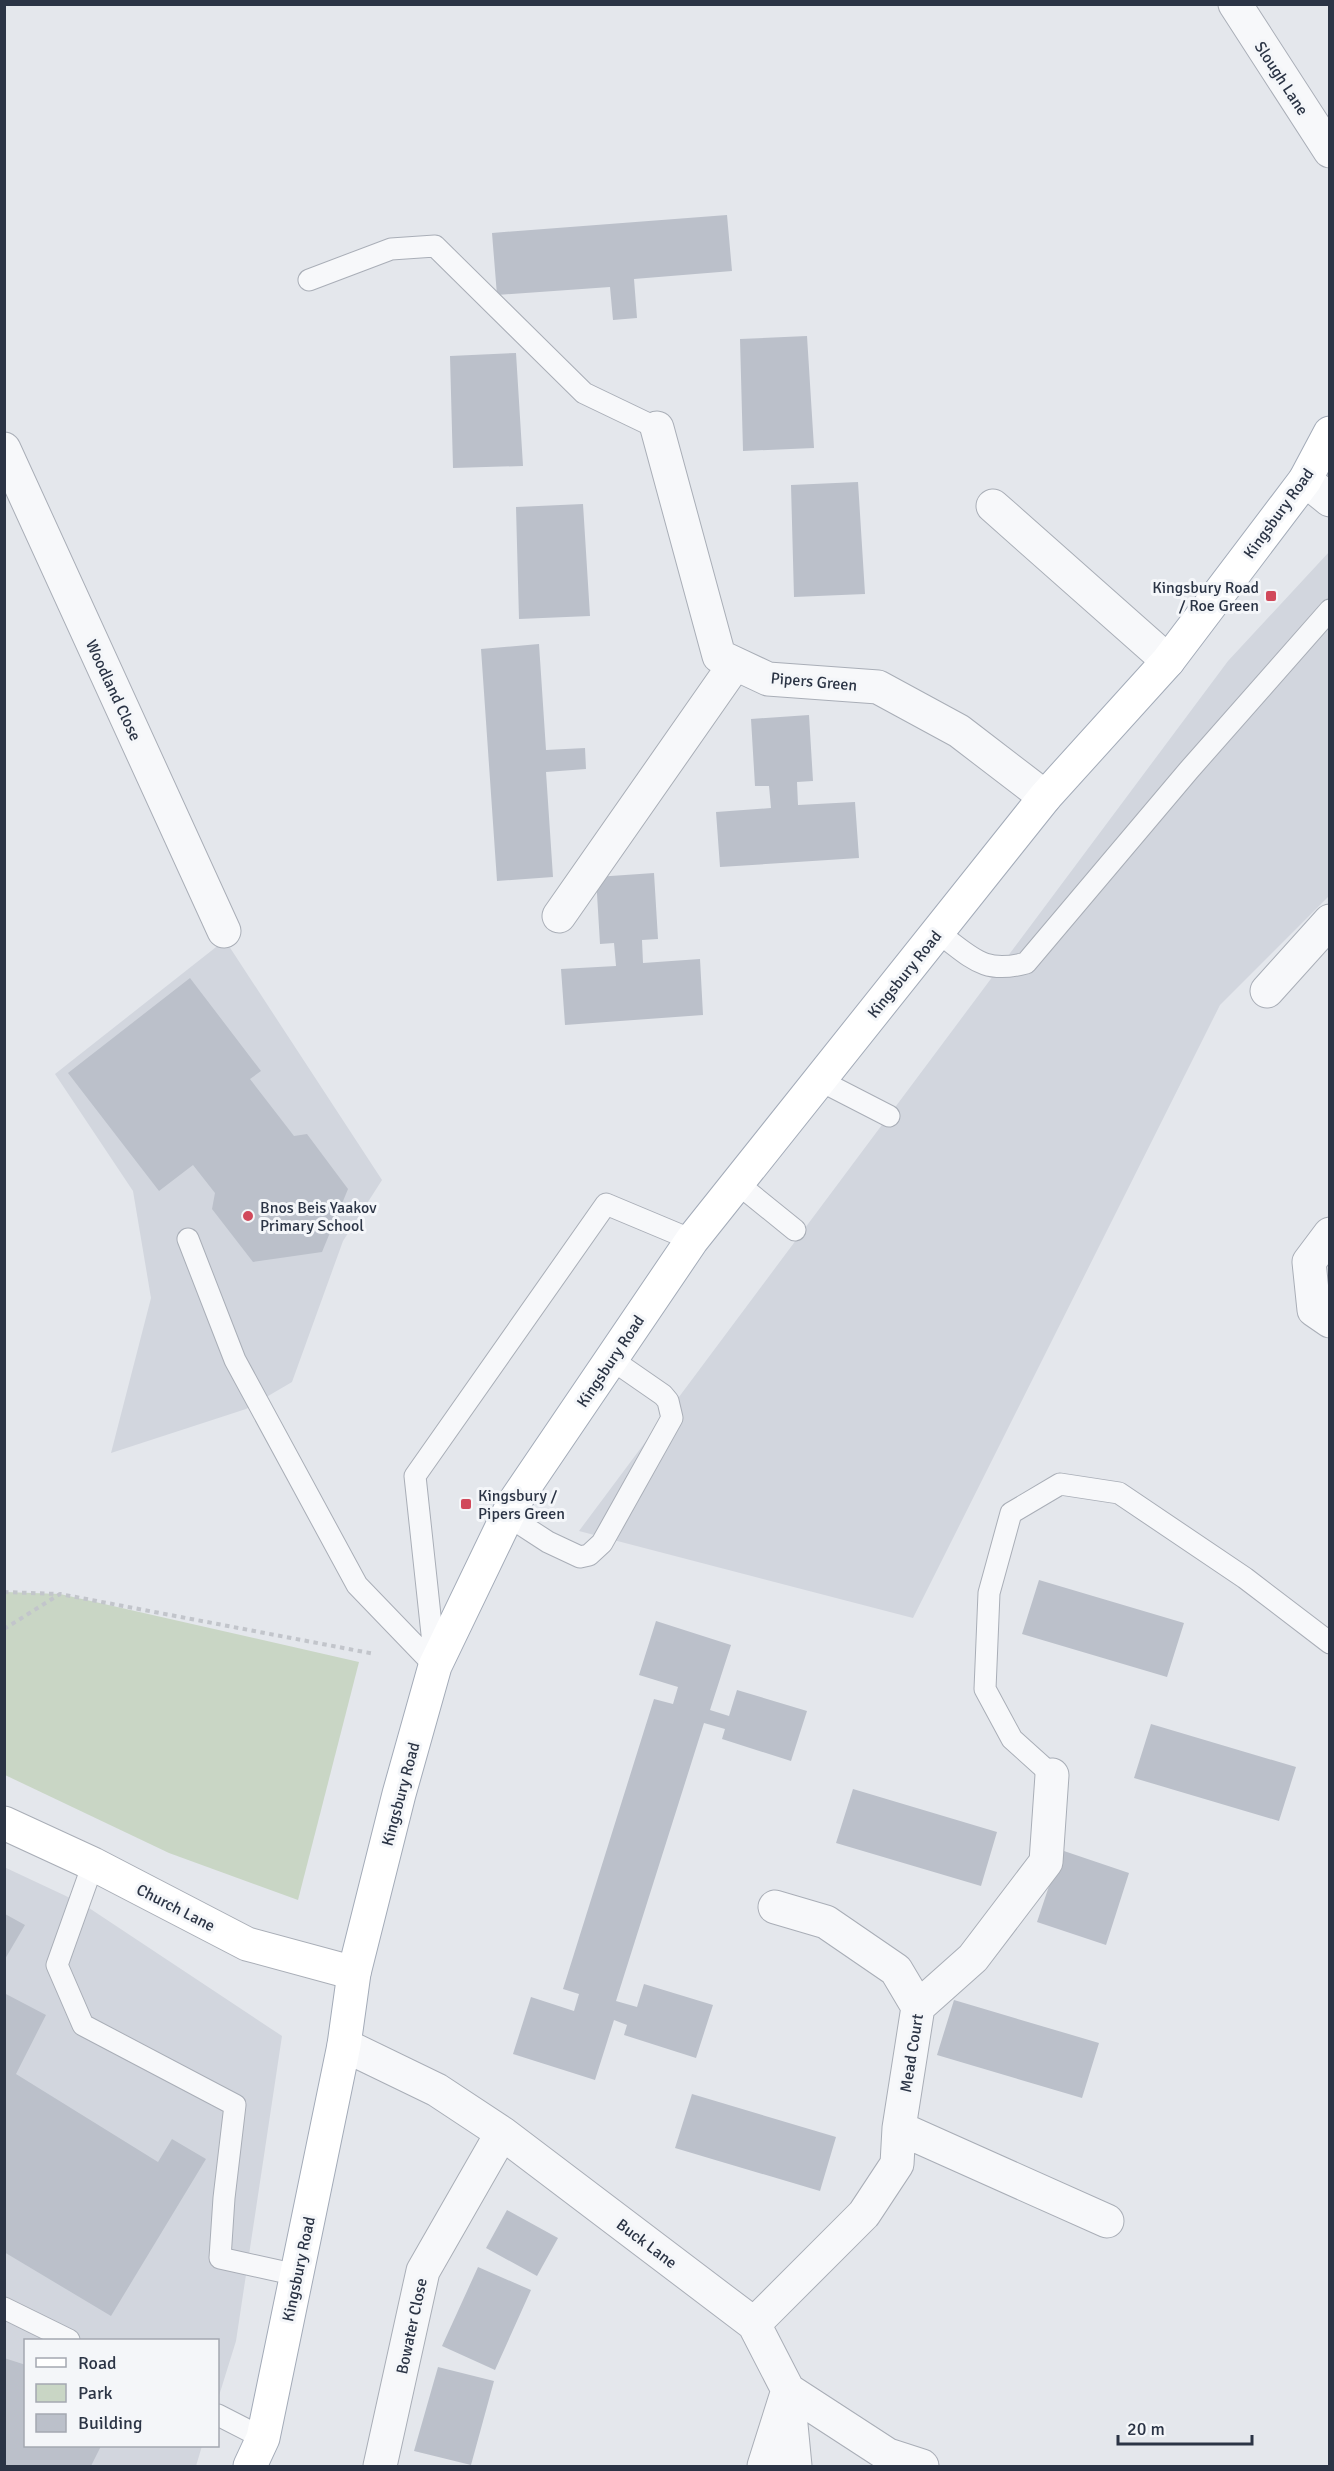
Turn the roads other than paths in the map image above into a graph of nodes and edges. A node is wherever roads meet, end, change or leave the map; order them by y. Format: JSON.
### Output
{"nodes":[{"id":1,"x":1235,"y":4,"type":"edge"},
{"id":2,"x":1329,"y":151,"type":"edge"},
{"id":3,"x":309,"y":280,"type":"dead end"},
{"id":4,"x":657,"y":428,"type":"joint"},
{"id":5,"x":1329,"y":433,"type":"edge"},
{"id":6,"x":4,"y":449,"type":"edge"},
{"id":7,"x":1317,"y":490,"type":"edge"},
{"id":8,"x":993,"y":506,"type":"dead end"},
{"id":9,"x":1329,"y":610,"type":"edge"},
{"id":10,"x":1168,"y":661,"type":"junction"},
{"id":11,"x":735,"y":664,"type":"junction"},
{"id":12,"x":1045,"y":797,"type":"junction"},
{"id":13,"x":559,"y":916,"type":"dead end"},
{"id":14,"x":1329,"y":921,"type":"edge"},
{"id":15,"x":224,"y":931,"type":"dead end"},
{"id":16,"x":937,"y":932,"type":"junction"},
{"id":17,"x":1268,"y":991,"type":"dead end"},
{"id":18,"x":819,"y":1080,"type":"junction"},
{"id":19,"x":890,"y":1116,"type":"dead end"},
{"id":20,"x":737,"y":1183,"type":"junction"},
{"id":21,"x":795,"y":1230,"type":"dead end"},
{"id":22,"x":1329,"y":1234,"type":"edge"},
{"id":23,"x":188,"y":1239,"type":"dead end"},
{"id":24,"x":692,"y":1240,"type":"junction"},
{"id":25,"x":1329,"y":1321,"type":"edge"},
{"id":26,"x":611,"y":1359,"type":"junction"},
{"id":27,"x":508,"y":1516,"type":"junction"},
{"id":28,"x":1329,"y":1643,"type":"edge"},
{"id":29,"x":435,"y":1666,"type":"junction"},
{"id":30,"x":1052,"y":1775,"type":"joint"},
{"id":31,"x":4,"y":1823,"type":"edge"},
{"id":32,"x":93,"y":1864,"type":"junction"},
{"id":33,"x":775,"y":1907,"type":"dead end"},
{"id":34,"x":354,"y":1972,"type":"junction"},
{"id":35,"x":918,"y":2007,"type":"junction"},
{"id":36,"x":344,"y":2045,"type":"junction"},
{"id":37,"x":899,"y":2128,"type":"junction"},
{"id":38,"x":502,"y":2133,"type":"junction"},
{"id":39,"x":1107,"y":2222,"type":"dead end"},
{"id":40,"x":297,"y":2275,"type":"junction"},
{"id":41,"x":4,"y":2308,"type":"edge"},
{"id":42,"x":754,"y":2324,"type":"junction"},
{"id":43,"x":67,"y":2339,"type":"edge"},
{"id":44,"x":788,"y":2391,"type":"junction"},
{"id":45,"x":219,"y":2416,"type":"edge"},
{"id":46,"x":257,"y":2452,"type":"edge"},
{"id":47,"x":380,"y":2466,"type":"edge"},
{"id":48,"x":764,"y":2466,"type":"edge"},
{"id":49,"x":795,"y":2466,"type":"edge"},
{"id":50,"x":922,"y":2466,"type":"edge"}],
"edges":[{"from":1,"to":2,"type":"street","name":"Slough Lane"},
{"from":3,"to":4,"type":"lane"},
{"from":4,"to":11,"type":"street","name":"Pipers Green"},
{"from":5,"to":7,"type":"main road","name":"Kingsbury Road"},
{"from":6,"to":15,"type":"street","name":"Woodland Close"},
{"from":7,"to":10,"type":"main road","name":"Kingsbury Road"},
{"from":8,"to":10,"type":"street"},
{"from":9,"to":16,"type":"lane"},
{"from":10,"to":12,"type":"main road","name":"Kingsbury Road"},
{"from":11,"to":12,"type":"street","name":"Pipers Green"},
{"from":11,"to":13,"type":"street"},
{"from":12,"to":16,"type":"main road","name":"Kingsbury Road"},
{"from":14,"to":17,"type":"street"},
{"from":16,"to":18,"type":"main road","name":"Kingsbury Road"},
{"from":18,"to":19,"type":"lane"},
{"from":18,"to":20,"type":"main road","name":"Kingsbury Road"},
{"from":20,"to":21,"type":"lane"},
{"from":20,"to":24,"type":"main road","name":"Kingsbury Road"},
{"from":22,"to":25,"type":"street"},
{"from":23,"to":29,"type":"lane"},
{"from":24,"to":26,"type":"main road","name":"Kingsbury Road"},
{"from":24,"to":29,"type":"lane"},
{"from":26,"to":27,"type":"main road","name":"Kingsbury Road"},
{"from":26,"to":27,"type":"lane"},
{"from":27,"to":29,"type":"main road","name":"Kingsbury Road"},
{"from":28,"to":30,"type":"lane"},
{"from":29,"to":34,"type":"main road","name":"Kingsbury Road"},
{"from":30,"to":35,"type":"street","name":"Mead Court"},
{"from":31,"to":32,"type":"main road","name":"Church Lane"},
{"from":32,"to":34,"type":"main road","name":"Church Lane"},
{"from":32,"to":40,"type":"lane"},
{"from":33,"to":35,"type":"street"},
{"from":34,"to":36,"type":"main road","name":"Kingsbury Road"},
{"from":35,"to":37,"type":"street","name":"Mead Court"},
{"from":36,"to":38,"type":"street","name":"Buck Lane"},
{"from":36,"to":40,"type":"main road","name":"Kingsbury Road"},
{"from":37,"to":39,"type":"street"},
{"from":37,"to":42,"type":"street","name":"Mead Court"},
{"from":38,"to":42,"type":"street","name":"Buck Lane"},
{"from":38,"to":47,"type":"street","name":"Bowater Close"},
{"from":40,"to":46,"type":"main road","name":"Kingsbury Road"},
{"from":41,"to":43,"type":"lane"},
{"from":42,"to":44,"type":"street","name":"Buck Lane"},
{"from":44,"to":48,"type":"street"},
{"from":44,"to":49,"type":"street"},
{"from":44,"to":50,"type":"street"},
{"from":45,"to":46,"type":"lane"}]}
